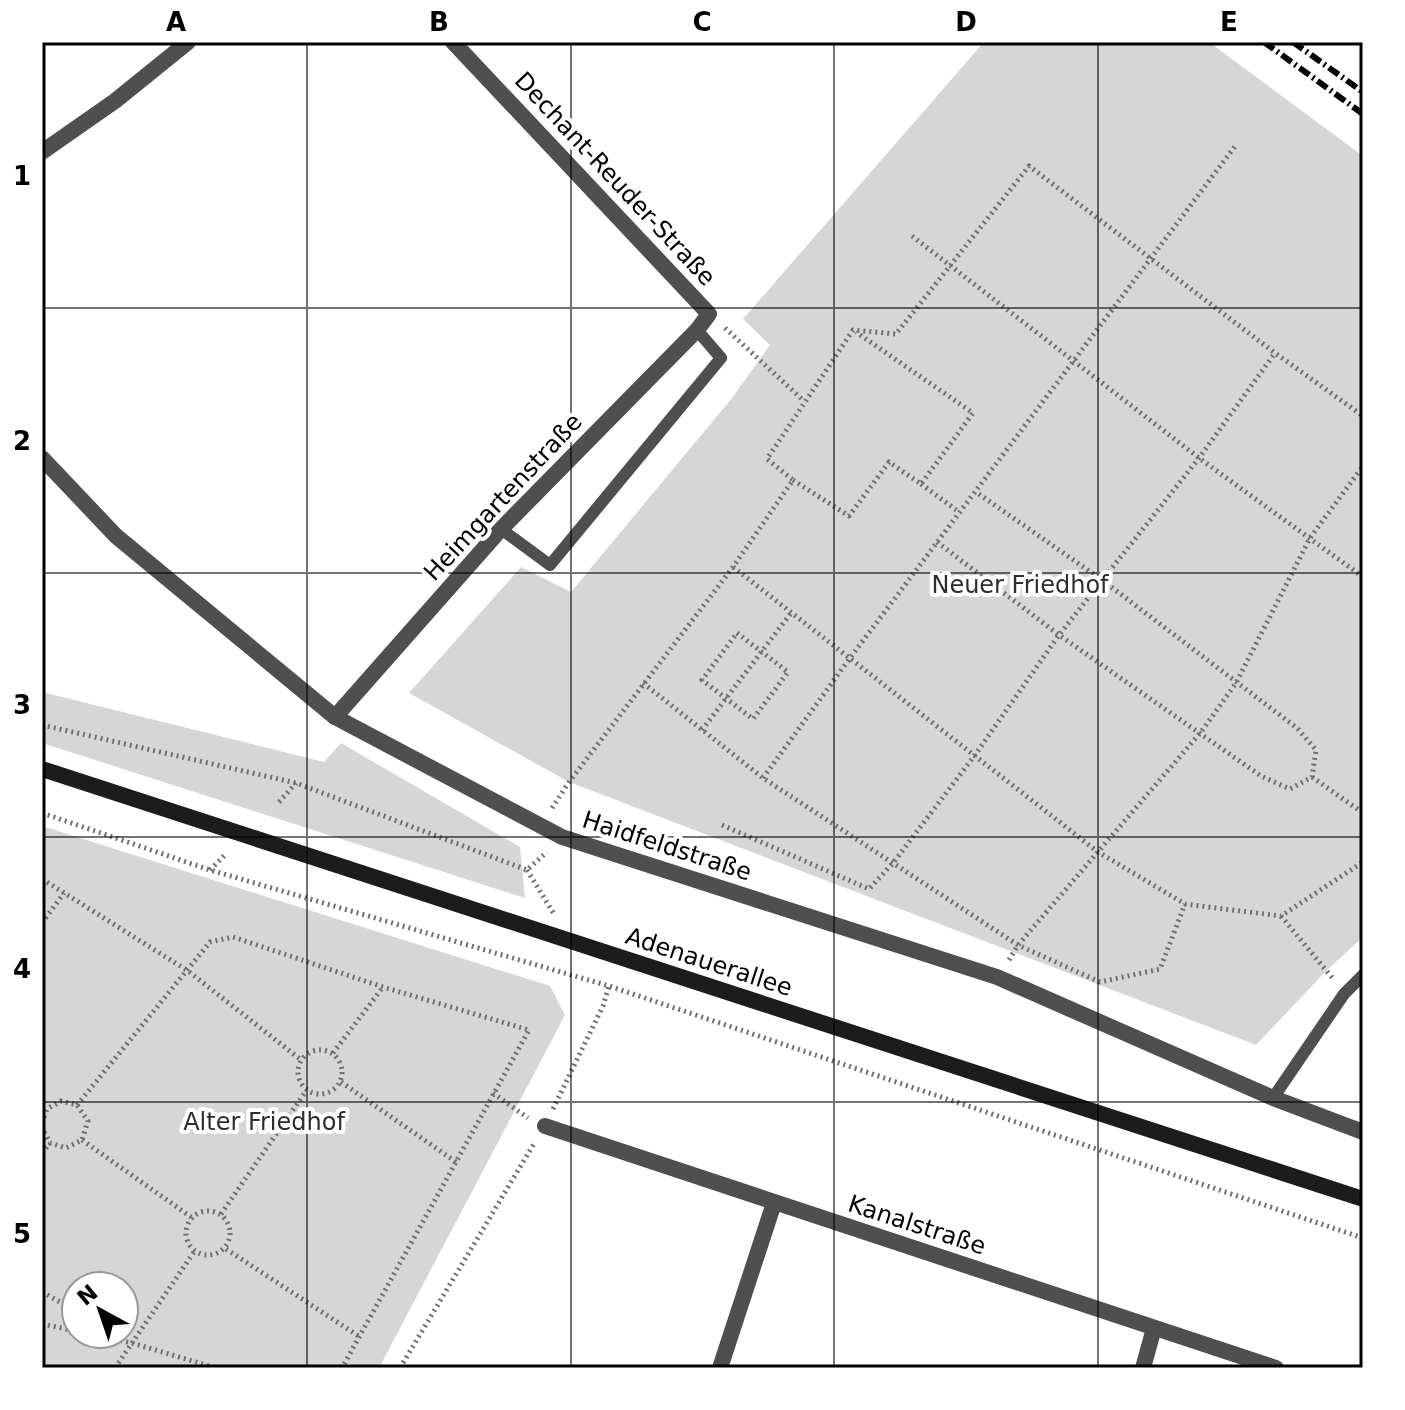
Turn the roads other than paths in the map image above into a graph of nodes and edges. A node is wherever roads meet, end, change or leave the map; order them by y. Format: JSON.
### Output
{"nodes":[{"id":1,"x":188,"y":42,"type":"edge"},
{"id":2,"x":453,"y":42,"type":"edge"},
{"id":3,"x":42,"y":152,"type":"edge"},
{"id":4,"x":709,"y":314,"type":"joint"},
{"id":5,"x":697,"y":330,"type":"junction"},
{"id":6,"x":42,"y":458,"type":"edge"},
{"id":7,"x":501,"y":529,"type":"junction"},
{"id":8,"x":335,"y":717,"type":"junction"},
{"id":9,"x":42,"y":769,"type":"edge"},
{"id":10,"x":1363,"y":975,"type":"edge"},
{"id":11,"x":1273,"y":1098,"type":"junction"},
{"id":12,"x":545,"y":1126,"type":"road end"},
{"id":13,"x":1363,"y":1132,"type":"edge"},
{"id":14,"x":1363,"y":1199,"type":"edge"},
{"id":15,"x":774,"y":1203,"type":"junction"},
{"id":16,"x":1154,"y":1328,"type":"junction"},
{"id":17,"x":720,"y":1368,"type":"edge"},
{"id":18,"x":1143,"y":1368,"type":"edge"},
{"id":19,"x":1276,"y":1368,"type":"edge"}],
"edges":[{"from":1,"to":3,"type":"street"},
{"from":2,"to":4,"type":"street","name":"Dechant-Reuder-Straße"},
{"from":4,"to":5,"type":"street","name":"Heimgartenstraße"},
{"from":5,"to":7,"type":"street","name":"Heimgartenstraße"},
{"from":5,"to":7,"type":"lane"},
{"from":6,"to":8,"type":"street","name":"Haidfeldstraße"},
{"from":7,"to":8,"type":"street","name":"Heimgartenstraße"},
{"from":8,"to":11,"type":"street","name":"Haidfeldstraße"},
{"from":9,"to":14,"type":"main road","name":"Adenauerallee"},
{"from":10,"to":11,"type":"lane"},
{"from":11,"to":13,"type":"street","name":"Haidfeldstraße"},
{"from":12,"to":15,"type":"street","name":"Kanalstraße"},
{"from":15,"to":16,"type":"street","name":"Kanalstraße"},
{"from":15,"to":17,"type":"street"},
{"from":16,"to":18,"type":"street"},
{"from":16,"to":19,"type":"street","name":"Kanalstraße"}]}
